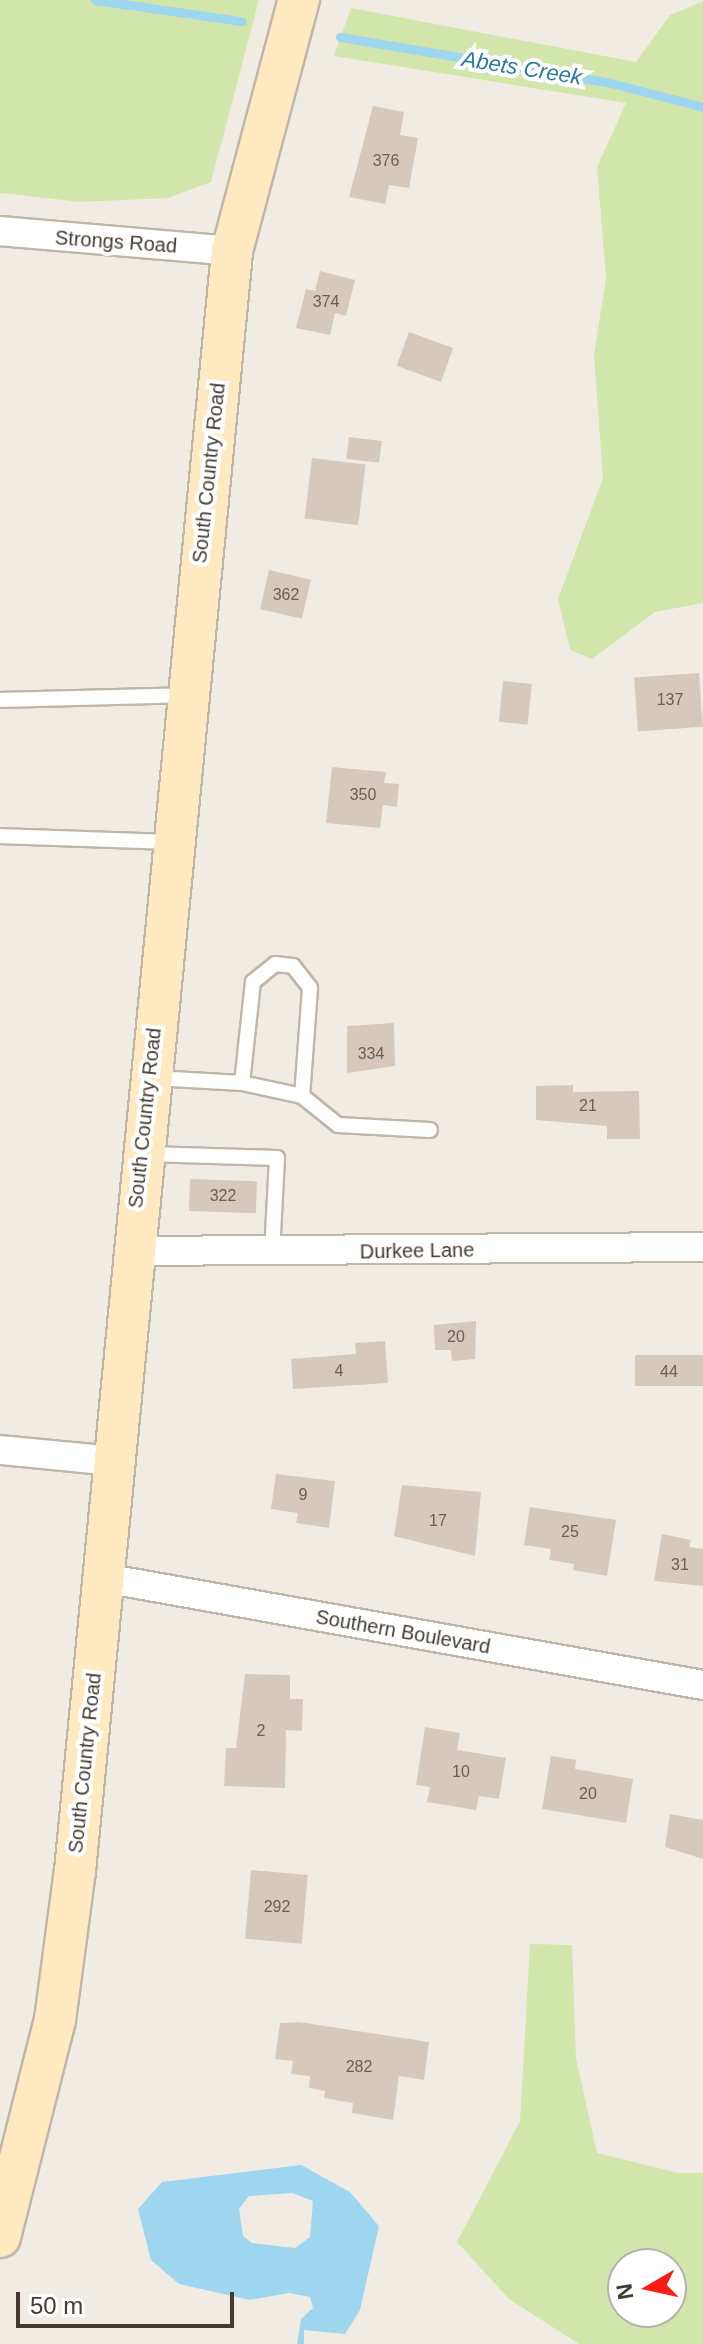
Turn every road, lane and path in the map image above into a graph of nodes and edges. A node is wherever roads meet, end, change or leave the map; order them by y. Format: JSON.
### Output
{"nodes":[{"id":1,"x":299,"y":0,"type":"edge"},
{"id":2,"x":0,"y":231,"type":"edge"},
{"id":3,"x":232,"y":251,"type":"junction"},
{"id":4,"x":187,"y":695,"type":"junction"},
{"id":5,"x":0,"y":700,"type":"edge"},
{"id":6,"x":0,"y":836,"type":"edge"},
{"id":7,"x":174,"y":842,"type":"junction"},
{"id":8,"x":149,"y":1078,"type":"junction"},
{"id":9,"x":242,"y":1083,"type":"junction"},
{"id":10,"x":302,"y":1096,"type":"junction"},
{"id":11,"x":430,"y":1130,"type":"dead end"},
{"id":12,"x":141,"y":1154,"type":"junction"},
{"id":13,"x":703,"y":1247,"type":"edge"},
{"id":14,"x":132,"y":1251,"type":"junction"},
{"id":15,"x":272,"y":1252,"type":"junction"},
{"id":16,"x":0,"y":1450,"type":"edge"},
{"id":17,"x":115,"y":1461,"type":"junction"},
{"id":18,"x":104,"y":1578,"type":"junction"},
{"id":19,"x":703,"y":1685,"type":"edge"},
{"id":20,"x":0,"y":2237,"type":"edge"}],
"edges":[{"from":1,"to":3,"type":"main road","name":"South Country Road"},
{"from":2,"to":3,"type":"street","name":"Strongs Road"},
{"from":3,"to":4,"type":"main road","name":"South Country Road"},
{"from":4,"to":5,"type":"lane"},
{"from":4,"to":7,"type":"main road","name":"South Country Road"},
{"from":6,"to":7,"type":"lane"},
{"from":7,"to":8,"type":"main road","name":"South Country Road"},
{"from":8,"to":9,"type":"lane"},
{"from":8,"to":12,"type":"main road","name":"South Country Road"},
{"from":9,"to":10,"type":"lane"},
{"from":9,"to":10,"type":"lane"},
{"from":10,"to":11,"type":"lane"},
{"from":12,"to":14,"type":"main road","name":"South Country Road"},
{"from":12,"to":15,"type":"lane"},
{"from":13,"to":15,"type":"street","name":"Durkee Lane"},
{"from":14,"to":15,"type":"street","name":"Durkee Lane"},
{"from":14,"to":17,"type":"main road","name":"South Country Road"},
{"from":16,"to":17,"type":"street"},
{"from":17,"to":18,"type":"main road","name":"South Country Road"},
{"from":18,"to":19,"type":"street","name":"Southern Boulevard"},
{"from":18,"to":20,"type":"main road","name":"South Country Road"}]}
